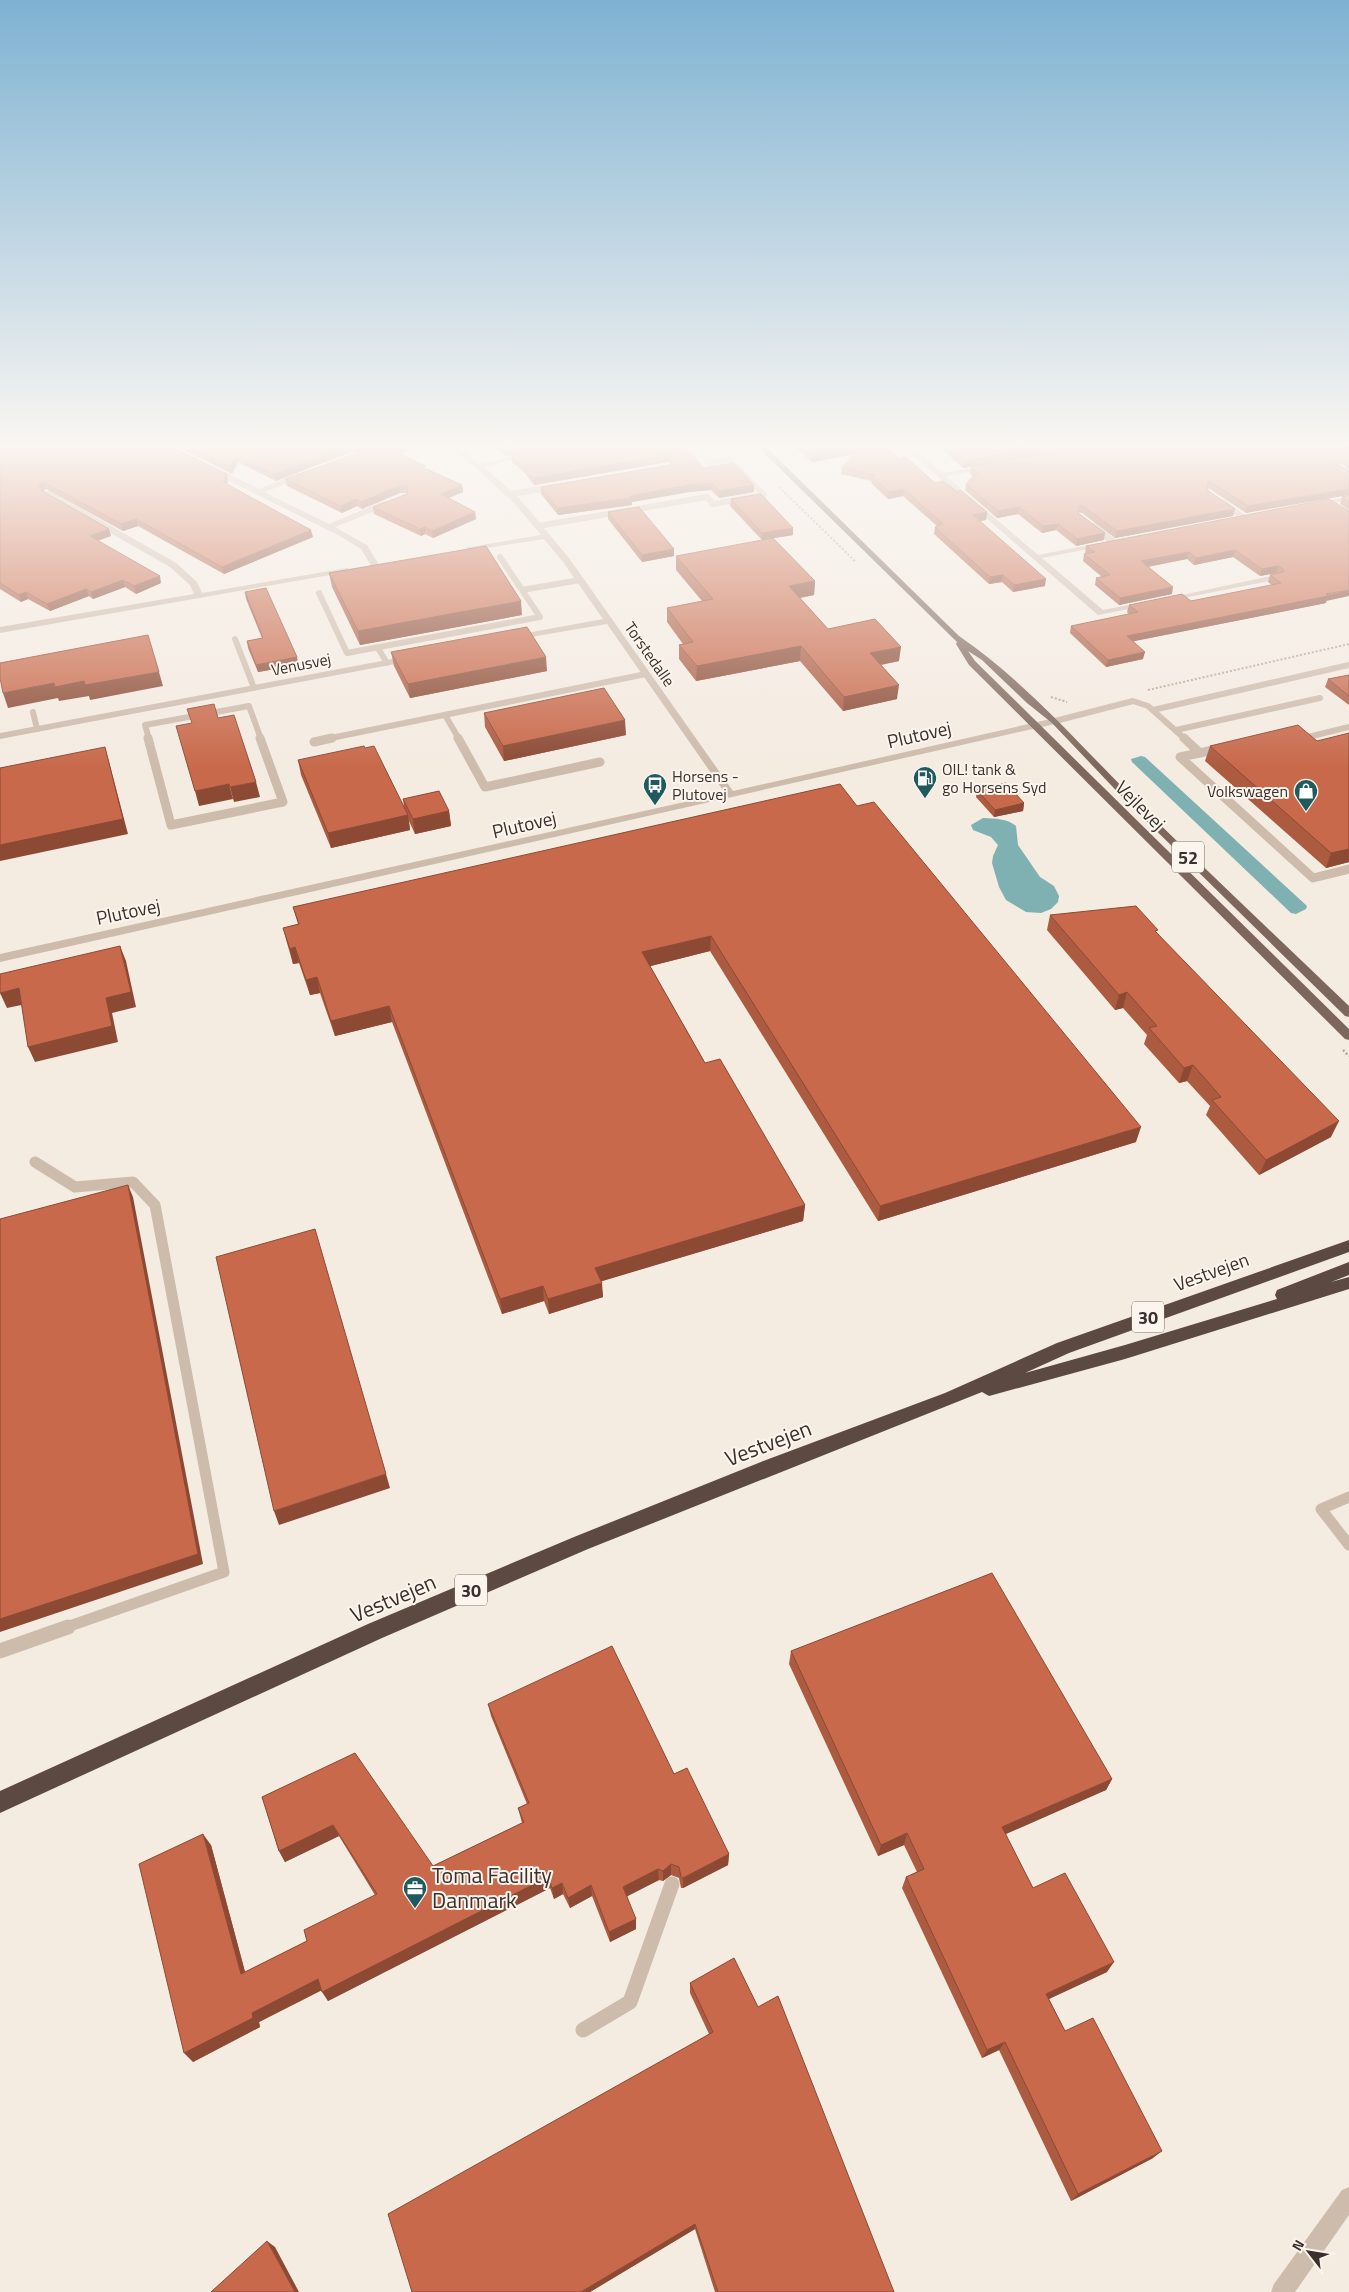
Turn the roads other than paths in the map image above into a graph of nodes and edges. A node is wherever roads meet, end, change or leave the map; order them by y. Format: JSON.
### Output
{"nodes":[{"id":1,"x":154,"y":554,"type":"edge"},
{"id":2,"x":368,"y":554,"type":"edge"},
{"id":3,"x":560,"y":554,"type":"edge"},
{"id":4,"x":871,"y":554,"type":"edge"},
{"id":5,"x":1034,"y":554,"type":"edge"},
{"id":6,"x":1053,"y":554,"type":"edge"},
{"id":7,"x":500,"y":557,"type":"dead end"},
{"id":8,"x":1038,"y":557,"type":"junction"},
{"id":9,"x":384,"y":564,"type":"edge"},
{"id":10,"x":375,"y":565,"type":"junction"},
{"id":11,"x":365,"y":567,"type":"edge"},
{"id":12,"x":356,"y":569,"type":"edge"},
{"id":13,"x":1276,"y":577,"type":"edge"},
{"id":14,"x":580,"y":580,"type":"junction"},
{"id":15,"x":1176,"y":586,"type":"dead end"},
{"id":16,"x":522,"y":590,"type":"junction"},
{"id":17,"x":319,"y":593,"type":"dead end"},
{"id":18,"x":1188,"y":595,"type":"junction"},
{"id":19,"x":199,"y":596,"type":"junction"},
{"id":20,"x":1159,"y":601,"type":"edge"},
{"id":21,"x":1149,"y":603,"type":"edge"},
{"id":22,"x":608,"y":621,"type":"junction"},
{"id":23,"x":513,"y":622,"type":"junction"},
{"id":24,"x":0,"y":630,"type":"edge"},
{"id":25,"x":522,"y":637,"type":"junction"},
{"id":26,"x":956,"y":638,"type":"junction"},
{"id":27,"x":235,"y":639,"type":"dead end"},
{"id":28,"x":503,"y":641,"type":"edge"},
{"id":29,"x":378,"y":648,"type":"junction"},
{"id":30,"x":416,"y":657,"type":"edge"},
{"id":31,"x":387,"y":663,"type":"junction"},
{"id":32,"x":1349,"y":665,"type":"edge"},
{"id":33,"x":646,"y":674,"type":"junction"},
{"id":34,"x":254,"y":688,"type":"junction"},
{"id":35,"x":200,"y":698,"type":"junction"},
{"id":36,"x":1320,"y":698,"type":"dead end"},
{"id":37,"x":1153,"y":710,"type":"junction"},
{"id":38,"x":33,"y":712,"type":"dead end"},
{"id":39,"x":206,"y":714,"type":"junction"},
{"id":40,"x":445,"y":715,"type":"junction"},
{"id":41,"x":1055,"y":721,"type":"junction"},
{"id":42,"x":1036,"y":725,"type":"junction"},
{"id":43,"x":1349,"y":727,"type":"edge"},
{"id":44,"x":37,"y":729,"type":"junction"},
{"id":45,"x":1176,"y":730,"type":"junction"},
{"id":46,"x":1287,"y":733,"type":"edge"},
{"id":47,"x":0,"y":736,"type":"edge"},
{"id":48,"x":314,"y":742,"type":"dead end"},
{"id":49,"x":1229,"y":746,"type":"edge"},
{"id":50,"x":1200,"y":753,"type":"junction"},
{"id":51,"x":600,"y":762,"type":"dead end"},
{"id":52,"x":731,"y":796,"type":"junction"},
{"id":53,"x":1349,"y":869,"type":"edge"},
{"id":54,"x":1266,"y":953,"type":"junction"},
{"id":55,"x":0,"y":958,"type":"edge"},
{"id":56,"x":1349,"y":1013,"type":"edge"},
{"id":57,"x":1349,"y":1024,"type":"edge"},
{"id":58,"x":1349,"y":1036,"type":"edge"},
{"id":59,"x":35,"y":1162,"type":"dead end"},
{"id":60,"x":1349,"y":1246,"type":"edge"},
{"id":61,"x":1349,"y":1268,"type":"edge"},
{"id":62,"x":1349,"y":1283,"type":"edge"},
{"id":63,"x":1203,"y":1330,"type":"junction"},
{"id":64,"x":951,"y":1398,"type":"junction"},
{"id":65,"x":1349,"y":1497,"type":"edge"},
{"id":66,"x":1349,"y":1545,"type":"edge"},
{"id":67,"x":0,"y":1651,"type":"edge"},
{"id":68,"x":0,"y":1802,"type":"edge"},
{"id":69,"x":672,"y":1884,"type":"edge"},
{"id":70,"x":583,"y":2030,"type":"dead end"},
{"id":71,"x":1349,"y":2197,"type":"edge"},
{"id":72,"x":1282,"y":2292,"type":"edge"}],
"edges":[{"from":1,"to":19,"type":"street"},
{"from":2,"to":10,"type":"street"},
{"from":3,"to":14,"type":"street","name":"Torstedalle"},
{"from":4,"to":26,"type":"main road","name":"Vejlevej","number":"52"},
{"from":5,"to":8,"type":"street"},
{"from":6,"to":8,"type":"street"},
{"from":7,"to":16,"type":"lane"},
{"from":8,"to":21,"type":"street"},
{"from":9,"to":10,"type":"street"},
{"from":10,"to":11,"type":"street"},
{"from":12,"to":19,"type":"street"},
{"from":13,"to":18,"type":"street"},
{"from":14,"to":16,"type":"lane"},
{"from":14,"to":22,"type":"street","name":"Torstedalle"},
{"from":15,"to":18,"type":"street"},
{"from":16,"to":23,"type":"lane"},
{"from":17,"to":29,"type":"lane"},
{"from":18,"to":20,"type":"street"},
{"from":19,"to":24,"type":"street"},
{"from":22,"to":25,"type":"street"},
{"from":22,"to":33,"type":"street","name":"Torstedalle"},
{"from":23,"to":25,"type":"lane"},
{"from":23,"to":29,"type":"lane"},
{"from":25,"to":28,"type":"street"},
{"from":26,"to":41,"type":"main road","name":"Vejlevej","number":"52"},
{"from":26,"to":42,"type":"main road","name":"Vejlevej","number":"52"},
{"from":27,"to":34,"type":"lane"},
{"from":29,"to":31,"type":"lane"},
{"from":30,"to":31,"type":"street","name":"Venusvej"},
{"from":31,"to":34,"type":"street","name":"Venusvej"},
{"from":32,"to":37,"type":"lane"},
{"from":33,"to":40,"type":"lane"},
{"from":33,"to":52,"type":"street","name":"Torstedalle"},
{"from":34,"to":35,"type":"street","name":"Venusvej"},
{"from":35,"to":39,"type":"lane"},
{"from":35,"to":44,"type":"street","name":"Venusvej"},
{"from":36,"to":45,"type":"lane"},
{"from":37,"to":41,"type":"lane"},
{"from":37,"to":45,"type":"lane"},
{"from":38,"to":44,"type":"lane"},
{"from":39,"to":39,"type":"lane"},
{"from":40,"to":48,"type":"lane"},
{"from":40,"to":51,"type":"lane"},
{"from":41,"to":42,"type":"street","name":"Plutovej"},
{"from":41,"to":56,"type":"main road","name":"Vejlevej","number":"52"},
{"from":42,"to":52,"type":"street","name":"Plutovej"},
{"from":42,"to":54,"type":"main road","name":"Vejlevej","number":"52"},
{"from":43,"to":46,"type":"lane"},
{"from":44,"to":47,"type":"street","name":"Venusvej"},
{"from":45,"to":50,"type":"lane"},
{"from":49,"to":50,"type":"lane"},
{"from":50,"to":53,"type":"lane"},
{"from":52,"to":55,"type":"street","name":"Plutovej"},
{"from":54,"to":57,"type":"main road"},
{"from":54,"to":58,"type":"main road","name":"Vejlevej","number":"52"},
{"from":59,"to":67,"type":"lane"},
{"from":60,"to":64,"type":"highway","name":"Vestvejen","number":"30"},
{"from":61,"to":63,"type":"highway"},
{"from":62,"to":63,"type":"highway","name":"Vestvejen","number":"30"},
{"from":63,"to":64,"type":"highway","name":"Vestvejen","number":"30"},
{"from":64,"to":68,"type":"highway","name":"Vestvejen","number":"30"},
{"from":65,"to":66,"type":"lane"},
{"from":69,"to":70,"type":"lane"},
{"from":71,"to":72,"type":"street"}]}
